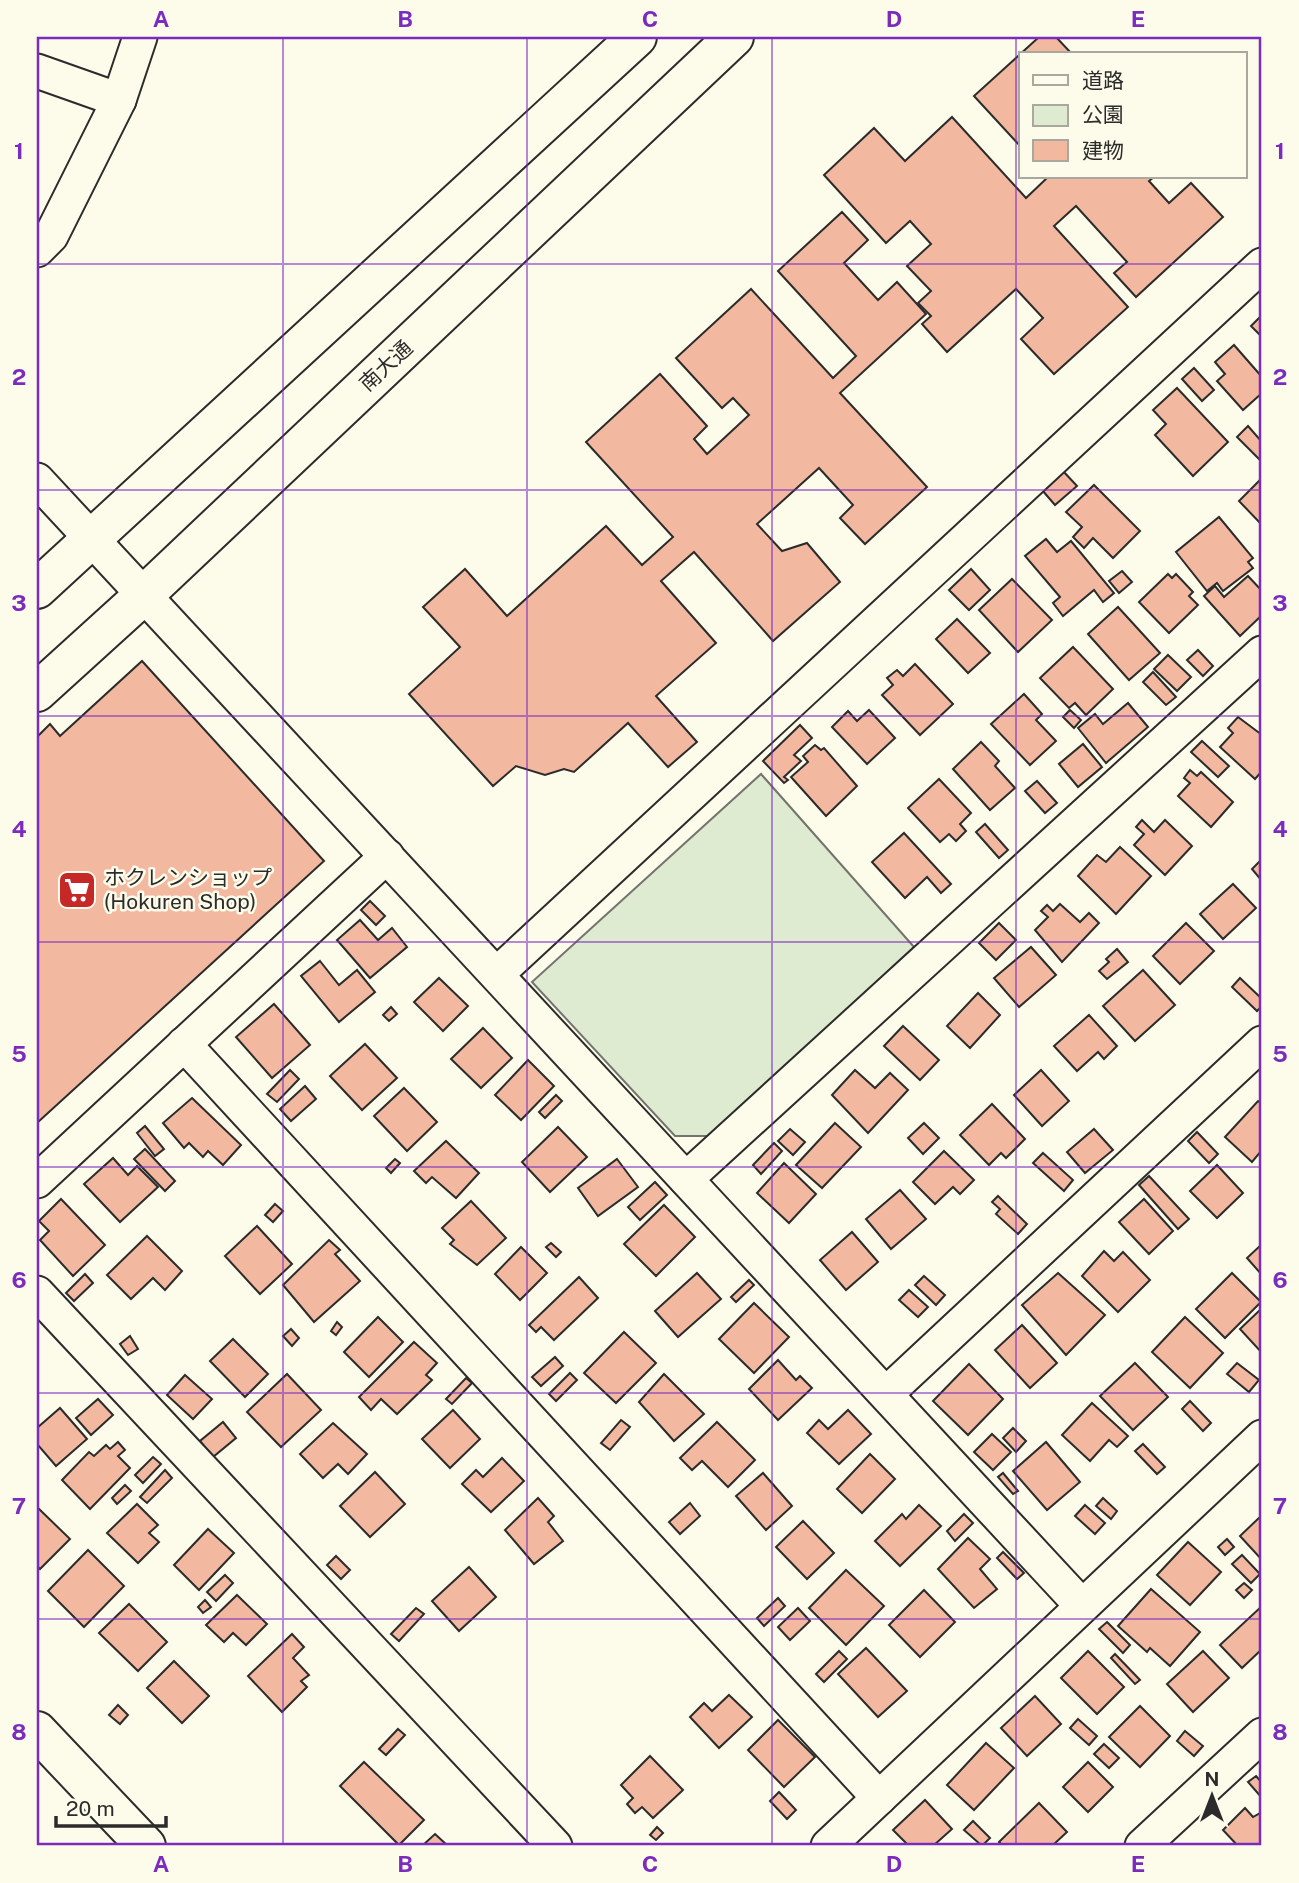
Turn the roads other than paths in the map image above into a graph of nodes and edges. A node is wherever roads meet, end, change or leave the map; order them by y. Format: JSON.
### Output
{"nodes":[{"id":1,"x":140,"y":37,"type":"edge"},
{"id":2,"x":637,"y":37,"type":"edge"},
{"id":3,"x":734,"y":37,"type":"edge"},
{"id":4,"x":37,"y":71,"type":"edge"},
{"id":5,"x":119,"y":100,"type":"junction"},
{"id":6,"x":37,"y":250,"type":"edge"},
{"id":7,"x":1262,"y":265,"type":"edge"},
{"id":8,"x":37,"y":480,"type":"edge"},
{"id":9,"x":90,"y":538,"type":"junction"},
{"id":10,"x":37,"y":589,"type":"edge"},
{"id":11,"x":145,"y":594,"type":"junction"},
{"id":12,"x":1262,"y":653,"type":"edge"},
{"id":13,"x":37,"y":692,"type":"edge"},
{"id":14,"x":387,"y":856,"type":"junction"},
{"id":15,"x":497,"y":974,"type":"junction"},
{"id":16,"x":1262,"y":1043,"type":"edge"},
{"id":17,"x":184,"y":1044,"type":"junction"},
{"id":18,"x":687,"y":1179,"type":"junction"},
{"id":19,"x":37,"y":1181,"type":"edge"},
{"id":20,"x":37,"y":1293,"type":"edge"},
{"id":21,"x":887,"y":1394,"type":"junction"},
{"id":22,"x":1262,"y":1437,"type":"edge"},
{"id":23,"x":1082,"y":1606,"type":"junction"},
{"id":24,"x":37,"y":1731,"type":"edge"},
{"id":25,"x":1262,"y":1735,"type":"edge"},
{"id":26,"x":879,"y":1798,"type":"junction"},
{"id":27,"x":146,"y":1846,"type":"edge"},
{"id":28,"x":555,"y":1846,"type":"edge"},
{"id":29,"x":828,"y":1846,"type":"edge"},
{"id":30,"x":1142,"y":1846,"type":"edge"}],
"edges":[{"from":1,"to":5,"type":"street"},
{"from":2,"to":9,"type":"main road"},
{"from":3,"to":11,"type":"main road","name":"南大通"},
{"from":4,"to":5,"type":"street"},
{"from":5,"to":6,"type":"street"},
{"from":7,"to":15,"type":"street"},
{"from":8,"to":9,"type":"street"},
{"from":9,"to":10,"type":"main road"},
{"from":9,"to":11,"type":"street"},
{"from":11,"to":13,"type":"main road","name":"南大通"},
{"from":11,"to":14,"type":"street"},
{"from":12,"to":18,"type":"street"},
{"from":14,"to":15,"type":"street"},
{"from":14,"to":17,"type":"street"},
{"from":15,"to":18,"type":"street"},
{"from":16,"to":21,"type":"street"},
{"from":17,"to":19,"type":"street"},
{"from":17,"to":26,"type":"street"},
{"from":18,"to":21,"type":"street"},
{"from":20,"to":28,"type":"street"},
{"from":21,"to":23,"type":"street"},
{"from":22,"to":23,"type":"street"},
{"from":23,"to":26,"type":"street"},
{"from":24,"to":27,"type":"main road"},
{"from":25,"to":30,"type":"street"},
{"from":26,"to":29,"type":"street"}]}
